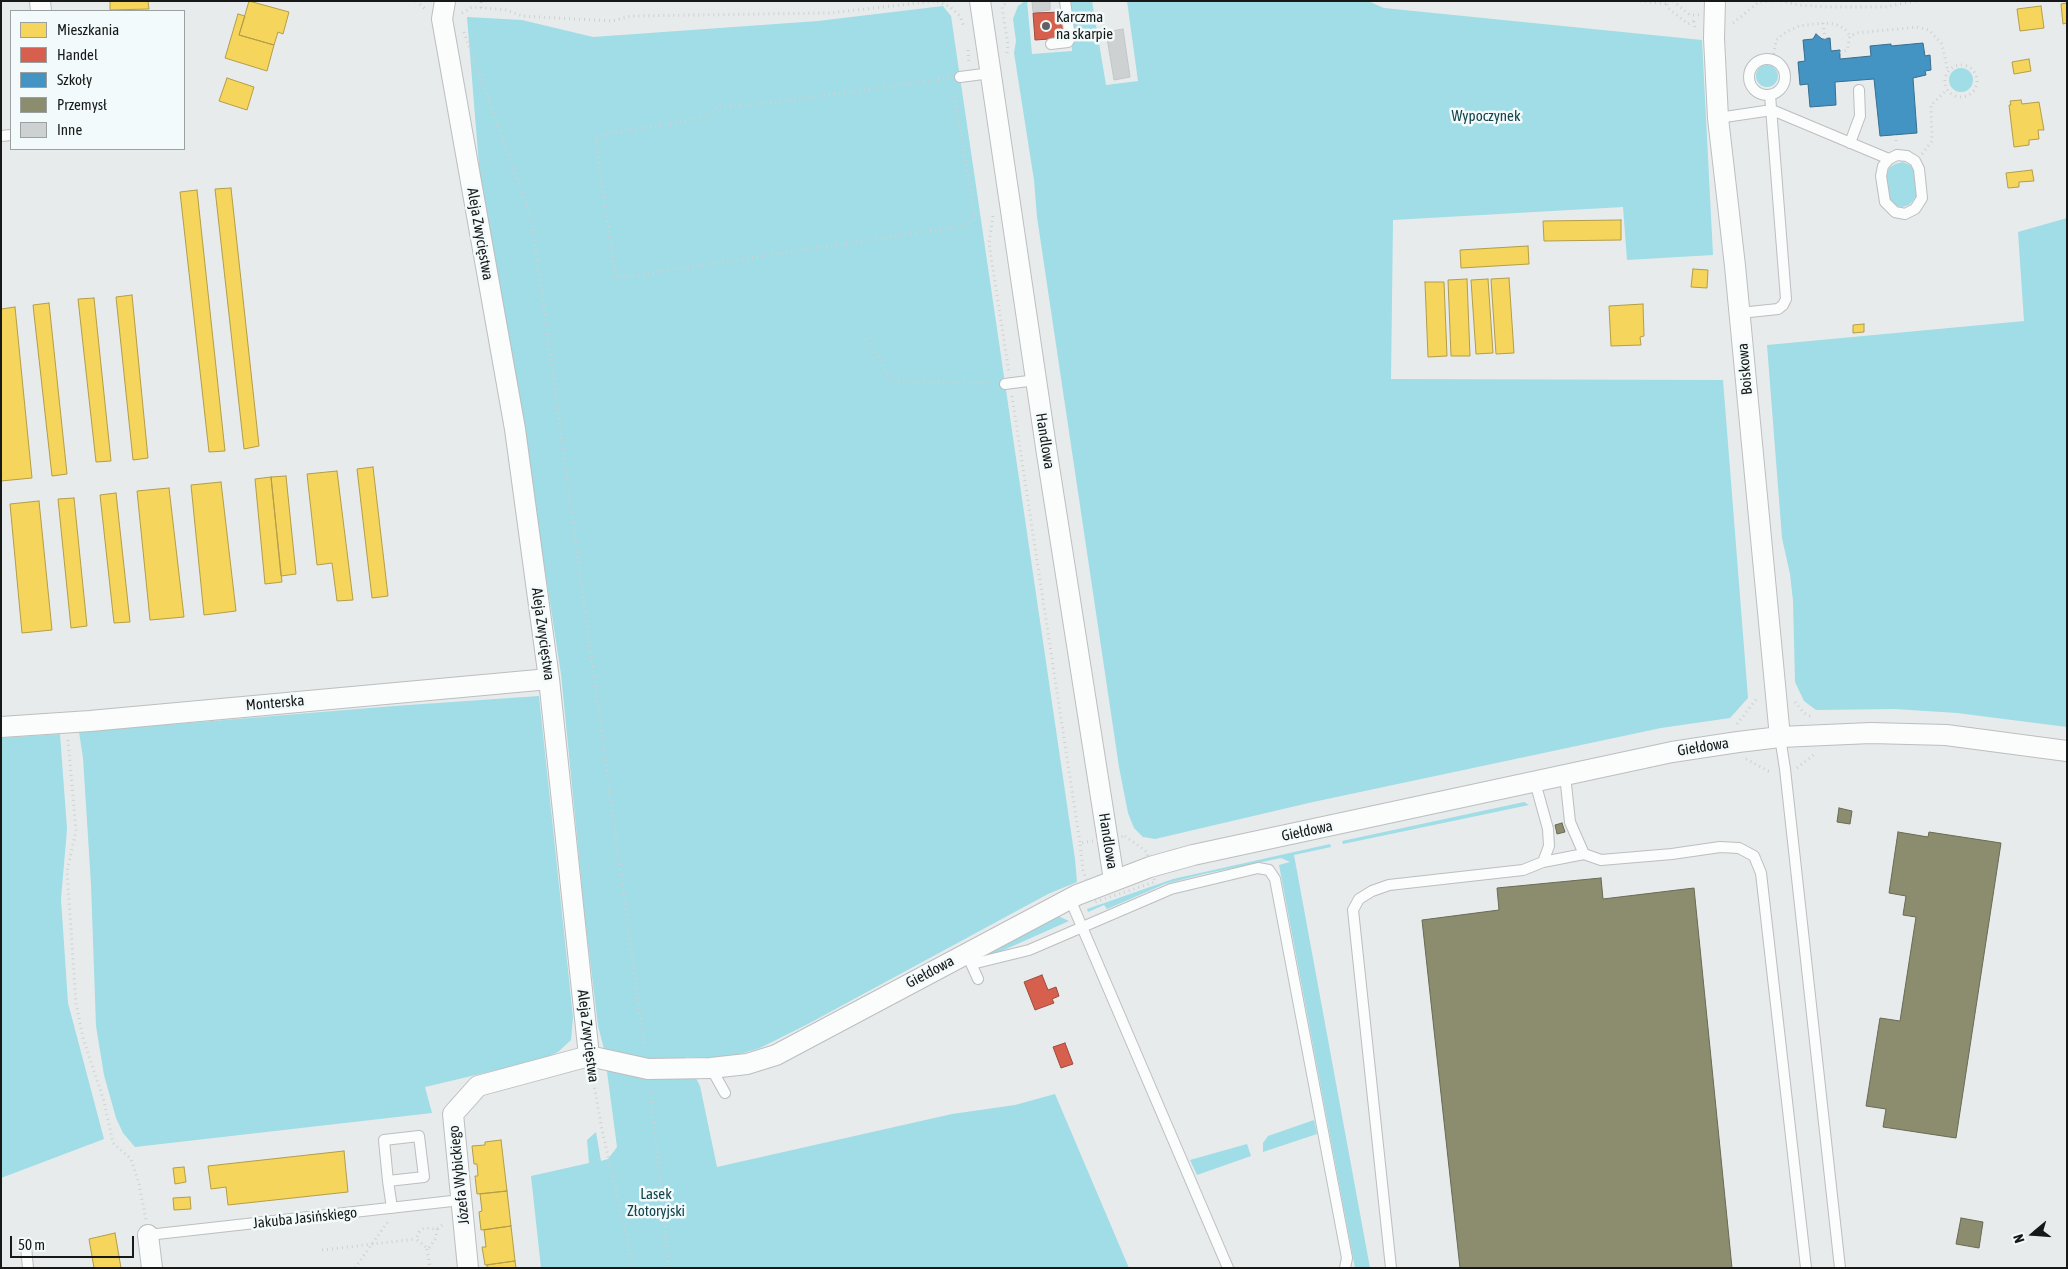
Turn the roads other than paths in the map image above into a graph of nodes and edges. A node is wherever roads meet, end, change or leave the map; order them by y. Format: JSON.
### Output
{"nodes":[{"id":1,"x":445,"y":1,"type":"edge"},
{"id":2,"x":980,"y":1,"type":"edge"},
{"id":3,"x":1065,"y":1,"type":"edge"},
{"id":4,"x":1715,"y":1,"type":"edge"},
{"id":5,"x":1051,"y":44,"type":"dead end"},
{"id":6,"x":981,"y":74,"type":"junction"},
{"id":7,"x":956,"y":77,"type":"road end"},
{"id":8,"x":1859,"y":90,"type":"dead end"},
{"id":9,"x":1770,"y":95,"type":"junction"},
{"id":10,"x":1772,"y":110,"type":"junction"},
{"id":11,"x":1718,"y":118,"type":"junction"},
{"id":12,"x":1850,"y":142,"type":"junction"},
{"id":13,"x":1889,"y":159,"type":"junction"},
{"id":14,"x":1740,"y":313,"type":"junction"},
{"id":15,"x":1036,"y":380,"type":"junction"},
{"id":16,"x":1008,"y":383,"type":"road end"},
{"id":17,"x":549,"y":678,"type":"junction"},
{"id":18,"x":1,"y":727,"type":"edge"},
{"id":19,"x":1780,"y":737,"type":"junction"},
{"id":20,"x":2067,"y":752,"type":"edge"},
{"id":21,"x":1565,"y":775,"type":"junction"},
{"id":22,"x":1534,"y":782,"type":"junction"},
{"id":23,"x":1584,"y":854,"type":"junction"},
{"id":24,"x":1543,"y":862,"type":"junction"},
{"id":25,"x":1114,"y":880,"type":"junction"},
{"id":26,"x":1070,"y":899,"type":"junction"},
{"id":27,"x":1082,"y":927,"type":"junction"},
{"id":28,"x":969,"y":958,"type":"junction"},
{"id":29,"x":978,"y":978,"type":"dead end"},
{"id":30,"x":583,"y":1060,"type":"junction"},
{"id":31,"x":711,"y":1068,"type":"junction"},
{"id":32,"x":725,"y":1093,"type":"dead end"},
{"id":33,"x":388,"y":1181,"type":"junction"},
{"id":34,"x":462,"y":1206,"type":"junction"},
{"id":35,"x":395,"y":1208,"type":"junction"},
{"id":36,"x":148,"y":1235,"type":"joint"},
{"id":37,"x":26,"y":1247,"type":"dead end"},
{"id":38,"x":28,"y":1268,"type":"edge"},
{"id":39,"x":152,"y":1268,"type":"edge"},
{"id":40,"x":468,"y":1268,"type":"edge"},
{"id":41,"x":1228,"y":1268,"type":"edge"},
{"id":42,"x":1345,"y":1268,"type":"edge"},
{"id":43,"x":1391,"y":1268,"type":"edge"},
{"id":44,"x":1806,"y":1268,"type":"edge"},
{"id":45,"x":1840,"y":1268,"type":"edge"}],
"edges":[{"from":1,"to":17,"type":"street","name":"Aleja Zwycięstwa"},
{"from":2,"to":6,"type":"street","name":"Handlowa"},
{"from":3,"to":5,"type":"lane"},
{"from":4,"to":11,"type":"street","name":"Boiskowa"},
{"from":6,"to":7,"type":"lane"},
{"from":6,"to":15,"type":"street","name":"Handlowa"},
{"from":8,"to":12,"type":"lane"},
{"from":9,"to":9,"type":"lane"},
{"from":9,"to":10,"type":"lane"},
{"from":10,"to":11,"type":"lane"},
{"from":10,"to":12,"type":"lane"},
{"from":10,"to":14,"type":"lane"},
{"from":11,"to":14,"type":"street","name":"Boiskowa"},
{"from":12,"to":13,"type":"lane"},
{"from":13,"to":13,"type":"lane"},
{"from":14,"to":19,"type":"street","name":"Boiskowa"},
{"from":15,"to":16,"type":"lane"},
{"from":15,"to":25,"type":"street","name":"Handlowa"},
{"from":17,"to":18,"type":"street","name":"Monterska"},
{"from":17,"to":30,"type":"street","name":"Aleja Zwycięstwa"},
{"from":19,"to":20,"type":"street","name":"Giełdowa"},
{"from":19,"to":21,"type":"street","name":"Giełdowa"},
{"from":19,"to":45,"type":"lane"},
{"from":21,"to":22,"type":"street","name":"Giełdowa"},
{"from":21,"to":23,"type":"lane"},
{"from":22,"to":24,"type":"lane"},
{"from":22,"to":25,"type":"street","name":"Giełdowa"},
{"from":23,"to":24,"type":"lane"},
{"from":23,"to":44,"type":"lane"},
{"from":24,"to":43,"type":"lane"},
{"from":25,"to":26,"type":"street","name":"Giełdowa"},
{"from":26,"to":27,"type":"lane"},
{"from":26,"to":28,"type":"street","name":"Giełdowa"},
{"from":27,"to":28,"type":"lane"},
{"from":27,"to":41,"type":"lane"},
{"from":27,"to":42,"type":"lane"},
{"from":28,"to":29,"type":"lane"},
{"from":28,"to":31,"type":"street","name":"Giełdowa"},
{"from":30,"to":31,"type":"street","name":"Giełdowa"},
{"from":30,"to":34,"type":"street","name":"Józefa Wybickiego"},
{"from":31,"to":32,"type":"lane"},
{"from":33,"to":33,"type":"lane"},
{"from":33,"to":35,"type":"lane"},
{"from":34,"to":35,"type":"lane","name":"Jakuba Jasińskiego"},
{"from":34,"to":40,"type":"street","name":"Józefa Wybickiego"},
{"from":35,"to":36,"type":"lane","name":"Jakuba Jasińskiego"},
{"from":36,"to":39,"type":"street"},
{"from":37,"to":38,"type":"lane"}]}
